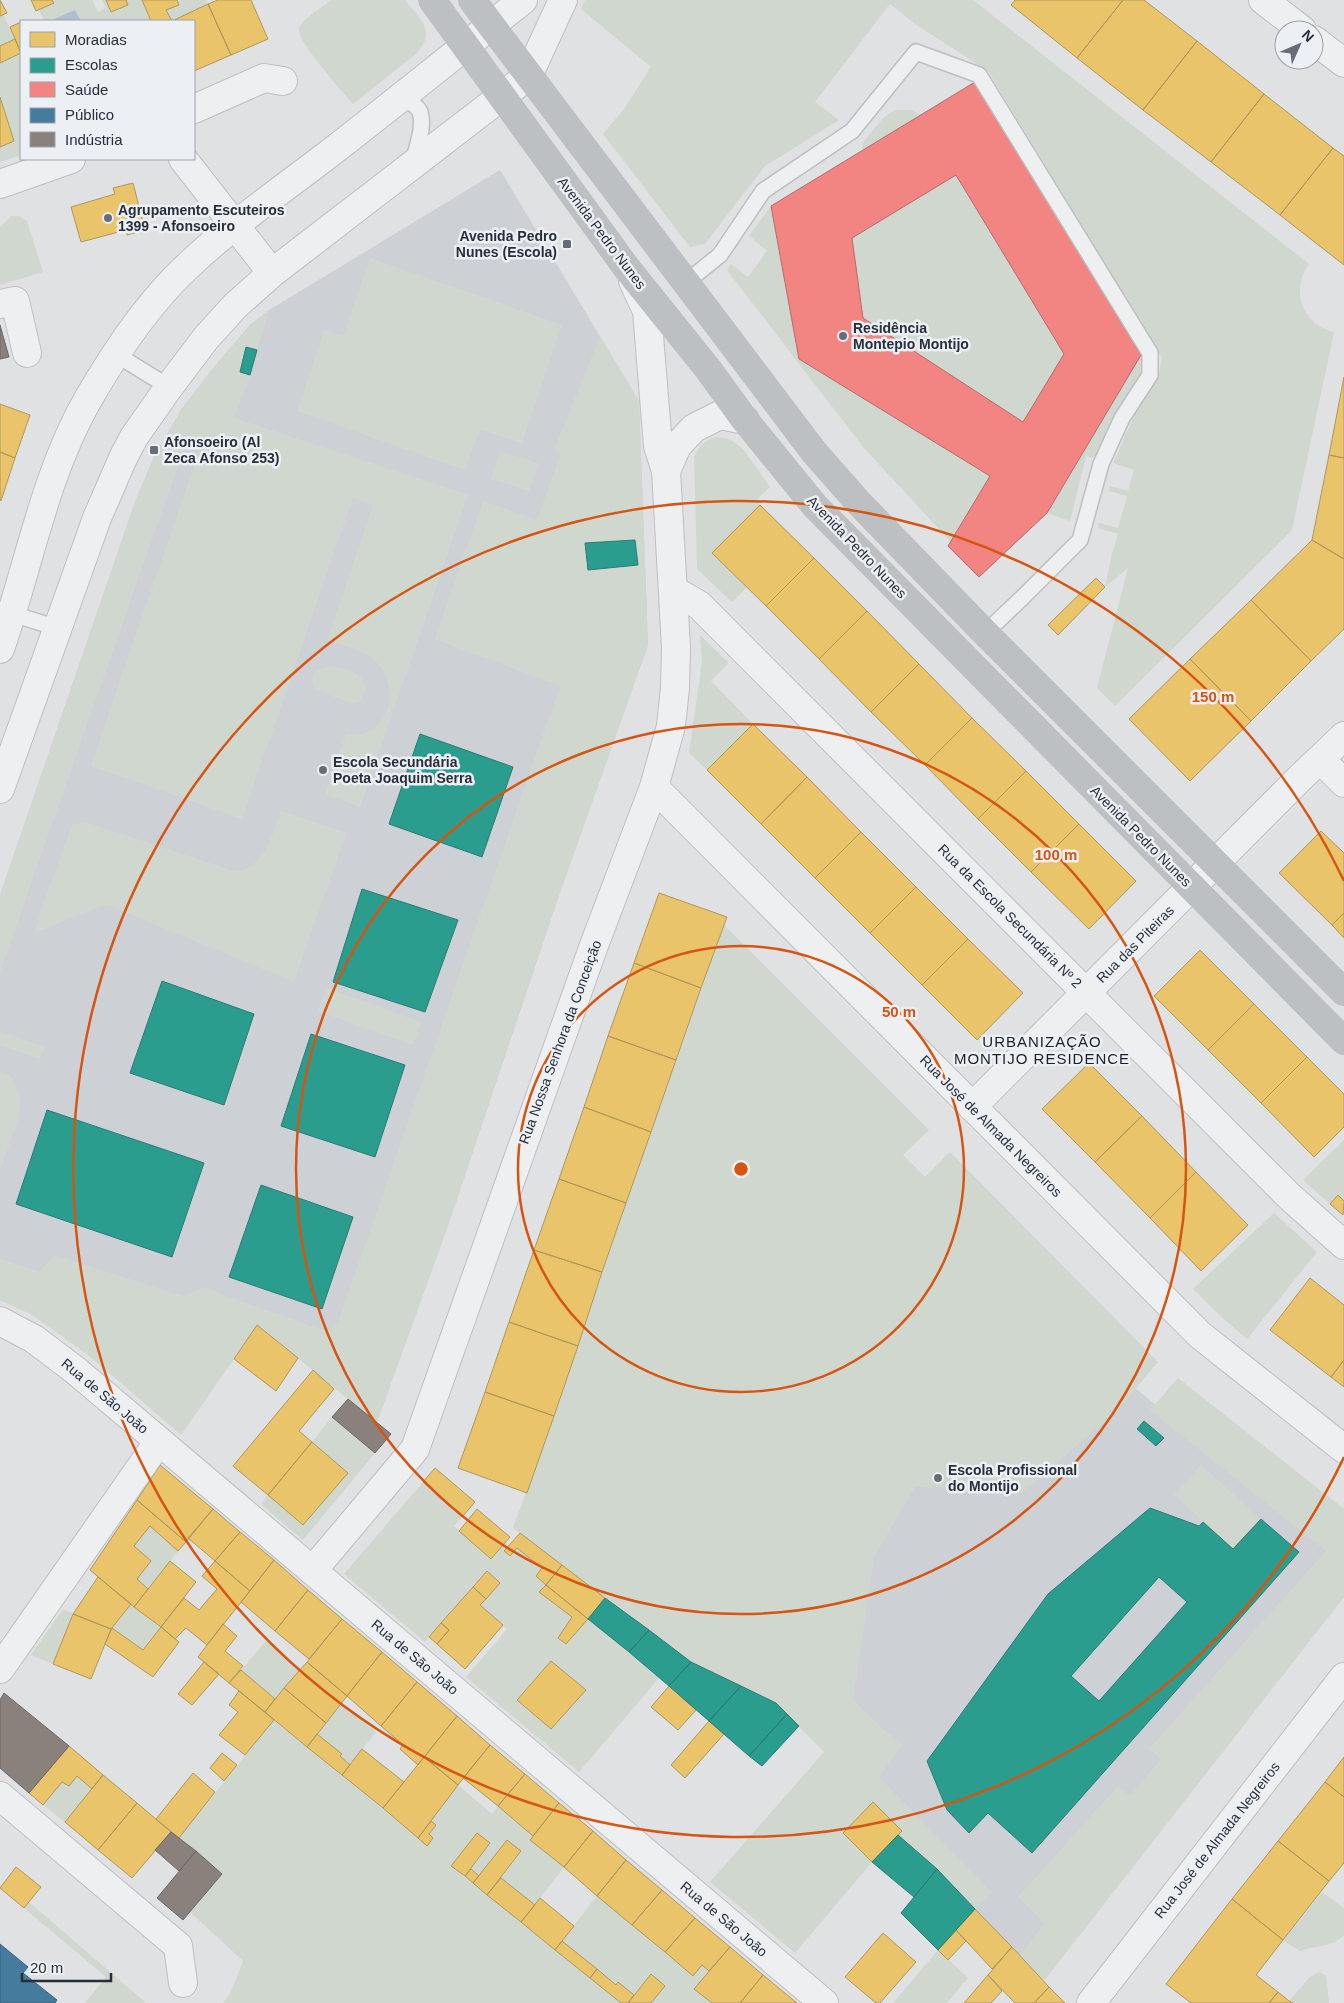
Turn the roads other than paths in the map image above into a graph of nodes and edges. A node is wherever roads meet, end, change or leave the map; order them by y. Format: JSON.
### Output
{"nodes":[{"id":1,"x":432,"y":0,"type":"edge"},
{"id":2,"x":472,"y":0,"type":"edge"},
{"id":3,"x":524,"y":0,"type":"edge"},
{"id":4,"x":562,"y":0,"type":"edge"},
{"id":5,"x":1264,"y":0,"type":"edge"},
{"id":6,"x":1289,"y":20,"type":"edge"},
{"id":7,"x":491,"y":26,"type":"junction"},
{"id":8,"x":466,"y":46,"type":"junction"},
{"id":9,"x":1324,"y":48,"type":"edge"},
{"id":10,"x":1344,"y":63,"type":"edge"},
{"id":11,"x":528,"y":76,"type":"junction"},
{"id":12,"x":283,"y":81,"type":"dead end"},
{"id":13,"x":501,"y":96,"type":"junction"},
{"id":14,"x":402,"y":97,"type":"junction"},
{"id":15,"x":195,"y":109,"type":"edge"},
{"id":16,"x":68,"y":160,"type":"edge"},
{"id":17,"x":184,"y":160,"type":"edge"},
{"id":18,"x":412,"y":164,"type":"junction"},
{"id":19,"x":0,"y":184,"type":"edge"},
{"id":20,"x":234,"y":226,"type":"junction"},
{"id":21,"x":626,"y":267,"type":"junction"},
{"id":22,"x":272,"y":273,"type":"junction"},
{"id":23,"x":685,"y":283,"type":"junction"},
{"id":24,"x":0,"y":304,"type":"edge"},
{"id":25,"x":27,"y":353,"type":"dead end"},
{"id":26,"x":117,"y":355,"type":"junction"},
{"id":27,"x":169,"y":387,"type":"junction"},
{"id":28,"x":745,"y":420,"type":"junction"},
{"id":29,"x":666,"y":471,"type":"junction"},
{"id":30,"x":673,"y":590,"type":"junction"},
{"id":31,"x":6,"y":612,"type":"edge"},
{"id":32,"x":58,"y":628,"type":"junction"},
{"id":33,"x":985,"y":633,"type":"junction"},
{"id":34,"x":0,"y":649,"type":"edge"},
{"id":35,"x":1344,"y":736,"type":"edge"},
{"id":36,"x":1320,"y":758,"type":"junction"},
{"id":37,"x":1344,"y":782,"type":"edge"},
{"id":38,"x":654,"y":787,"type":"junction"},
{"id":39,"x":0,"y":789,"type":"edge"},
{"id":40,"x":1216,"y":863,"type":"junction"},
{"id":41,"x":1191,"y":887,"type":"junction"},
{"id":42,"x":1344,"y":992,"type":"edge"},
{"id":43,"x":1086,"y":993,"type":"junction"},
{"id":44,"x":1344,"y":1041,"type":"edge"},
{"id":45,"x":972,"y":1107,"type":"junction"},
{"id":46,"x":1344,"y":1245,"type":"edge"},
{"id":47,"x":0,"y":1321,"type":"edge"},
{"id":48,"x":159,"y":1441,"type":"junction"},
{"id":49,"x":1344,"y":1449,"type":"edge"},
{"id":50,"x":313,"y":1570,"type":"junction"},
{"id":51,"x":0,"y":1669,"type":"edge"},
{"id":52,"x":1344,"y":1677,"type":"edge"},
{"id":53,"x":0,"y":1796,"type":"edge"},
{"id":54,"x":184,"y":1983,"type":"dead end"},
{"id":55,"x":824,"y":2003,"type":"edge"},
{"id":56,"x":1091,"y":2003,"type":"edge"}],
"edges":[{"from":1,"to":8,"type":"street","name":"Avenida Pedro Nunes"},
{"from":2,"to":7,"type":"street"},
{"from":3,"to":7,"type":"street"},
{"from":4,"to":11,"type":"street"},
{"from":5,"to":6,"type":"street"},
{"from":7,"to":8,"type":"street"},
{"from":7,"to":11,"type":"street"},
{"from":8,"to":13,"type":"street","name":"Avenida Pedro Nunes"},
{"from":8,"to":14,"type":"street"},
{"from":9,"to":10,"type":"street"},
{"from":11,"to":13,"type":"street"},
{"from":11,"to":23,"type":"street"},
{"from":12,"to":15,"type":"street"},
{"from":13,"to":18,"type":"street"},
{"from":13,"to":21,"type":"street","name":"Avenida Pedro Nunes"},
{"from":14,"to":18,"type":"lane"},
{"from":14,"to":20,"type":"street"},
{"from":16,"to":19,"type":"street"},
{"from":17,"to":20,"type":"street"},
{"from":18,"to":22,"type":"street"},
{"from":20,"to":22,"type":"street"},
{"from":20,"to":26,"type":"street"},
{"from":21,"to":28,"type":"street","name":"Avenida Pedro Nunes"},
{"from":21,"to":29,"type":"street","name":"Rua Nossa Senhora da Conceição"},
{"from":22,"to":27,"type":"street"},
{"from":23,"to":33,"type":"street"},
{"from":23,"to":33,"type":"lane"},
{"from":24,"to":25,"type":"street"},
{"from":26,"to":27,"type":"lane"},
{"from":26,"to":31,"type":"street"},
{"from":27,"to":32,"type":"street"},
{"from":28,"to":29,"type":"street","name":"Rua Nossa Senhora da Conceição"},
{"from":28,"to":41,"type":"street","name":"Avenida Pedro Nunes"},
{"from":29,"to":30,"type":"street","name":"Rua Nossa Senhora da Conceição"},
{"from":30,"to":38,"type":"street","name":"Rua Nossa Senhora da Conceição"},
{"from":30,"to":43,"type":"street","name":"Rua da Escola Secundária Nº 2"},
{"from":31,"to":32,"type":"lane"},
{"from":31,"to":34,"type":"street"},
{"from":32,"to":39,"type":"street"},
{"from":33,"to":40,"type":"street"},
{"from":35,"to":36,"type":"street","name":"Rua das Piteiras"},
{"from":36,"to":37,"type":"street"},
{"from":36,"to":40,"type":"street","name":"Rua das Piteiras"},
{"from":38,"to":45,"type":"street","name":"Rua José de Almada Negreiros"},
{"from":38,"to":50,"type":"street","name":"Rua Nossa Senhora da Conceição"},
{"from":40,"to":41,"type":"street","name":"Rua das Piteiras"},
{"from":40,"to":42,"type":"street"},
{"from":41,"to":43,"type":"street","name":"Rua das Piteiras"},
{"from":41,"to":44,"type":"street","name":"Avenida Pedro Nunes"},
{"from":43,"to":45,"type":"street","name":"Rua das Piteiras"},
{"from":43,"to":46,"type":"street","name":"Rua da Escola Secundária Nº 2"},
{"from":45,"to":49,"type":"street","name":"Rua José de Almada Negreiros"},
{"from":47,"to":48,"type":"street","name":"Rua de São João"},
{"from":48,"to":50,"type":"street","name":"Rua de São João"},
{"from":48,"to":51,"type":"street"},
{"from":50,"to":55,"type":"street","name":"Rua de São João"},
{"from":52,"to":56,"type":"street","name":"Rua José de Almada Negreiros"},
{"from":53,"to":54,"type":"street"}]}
